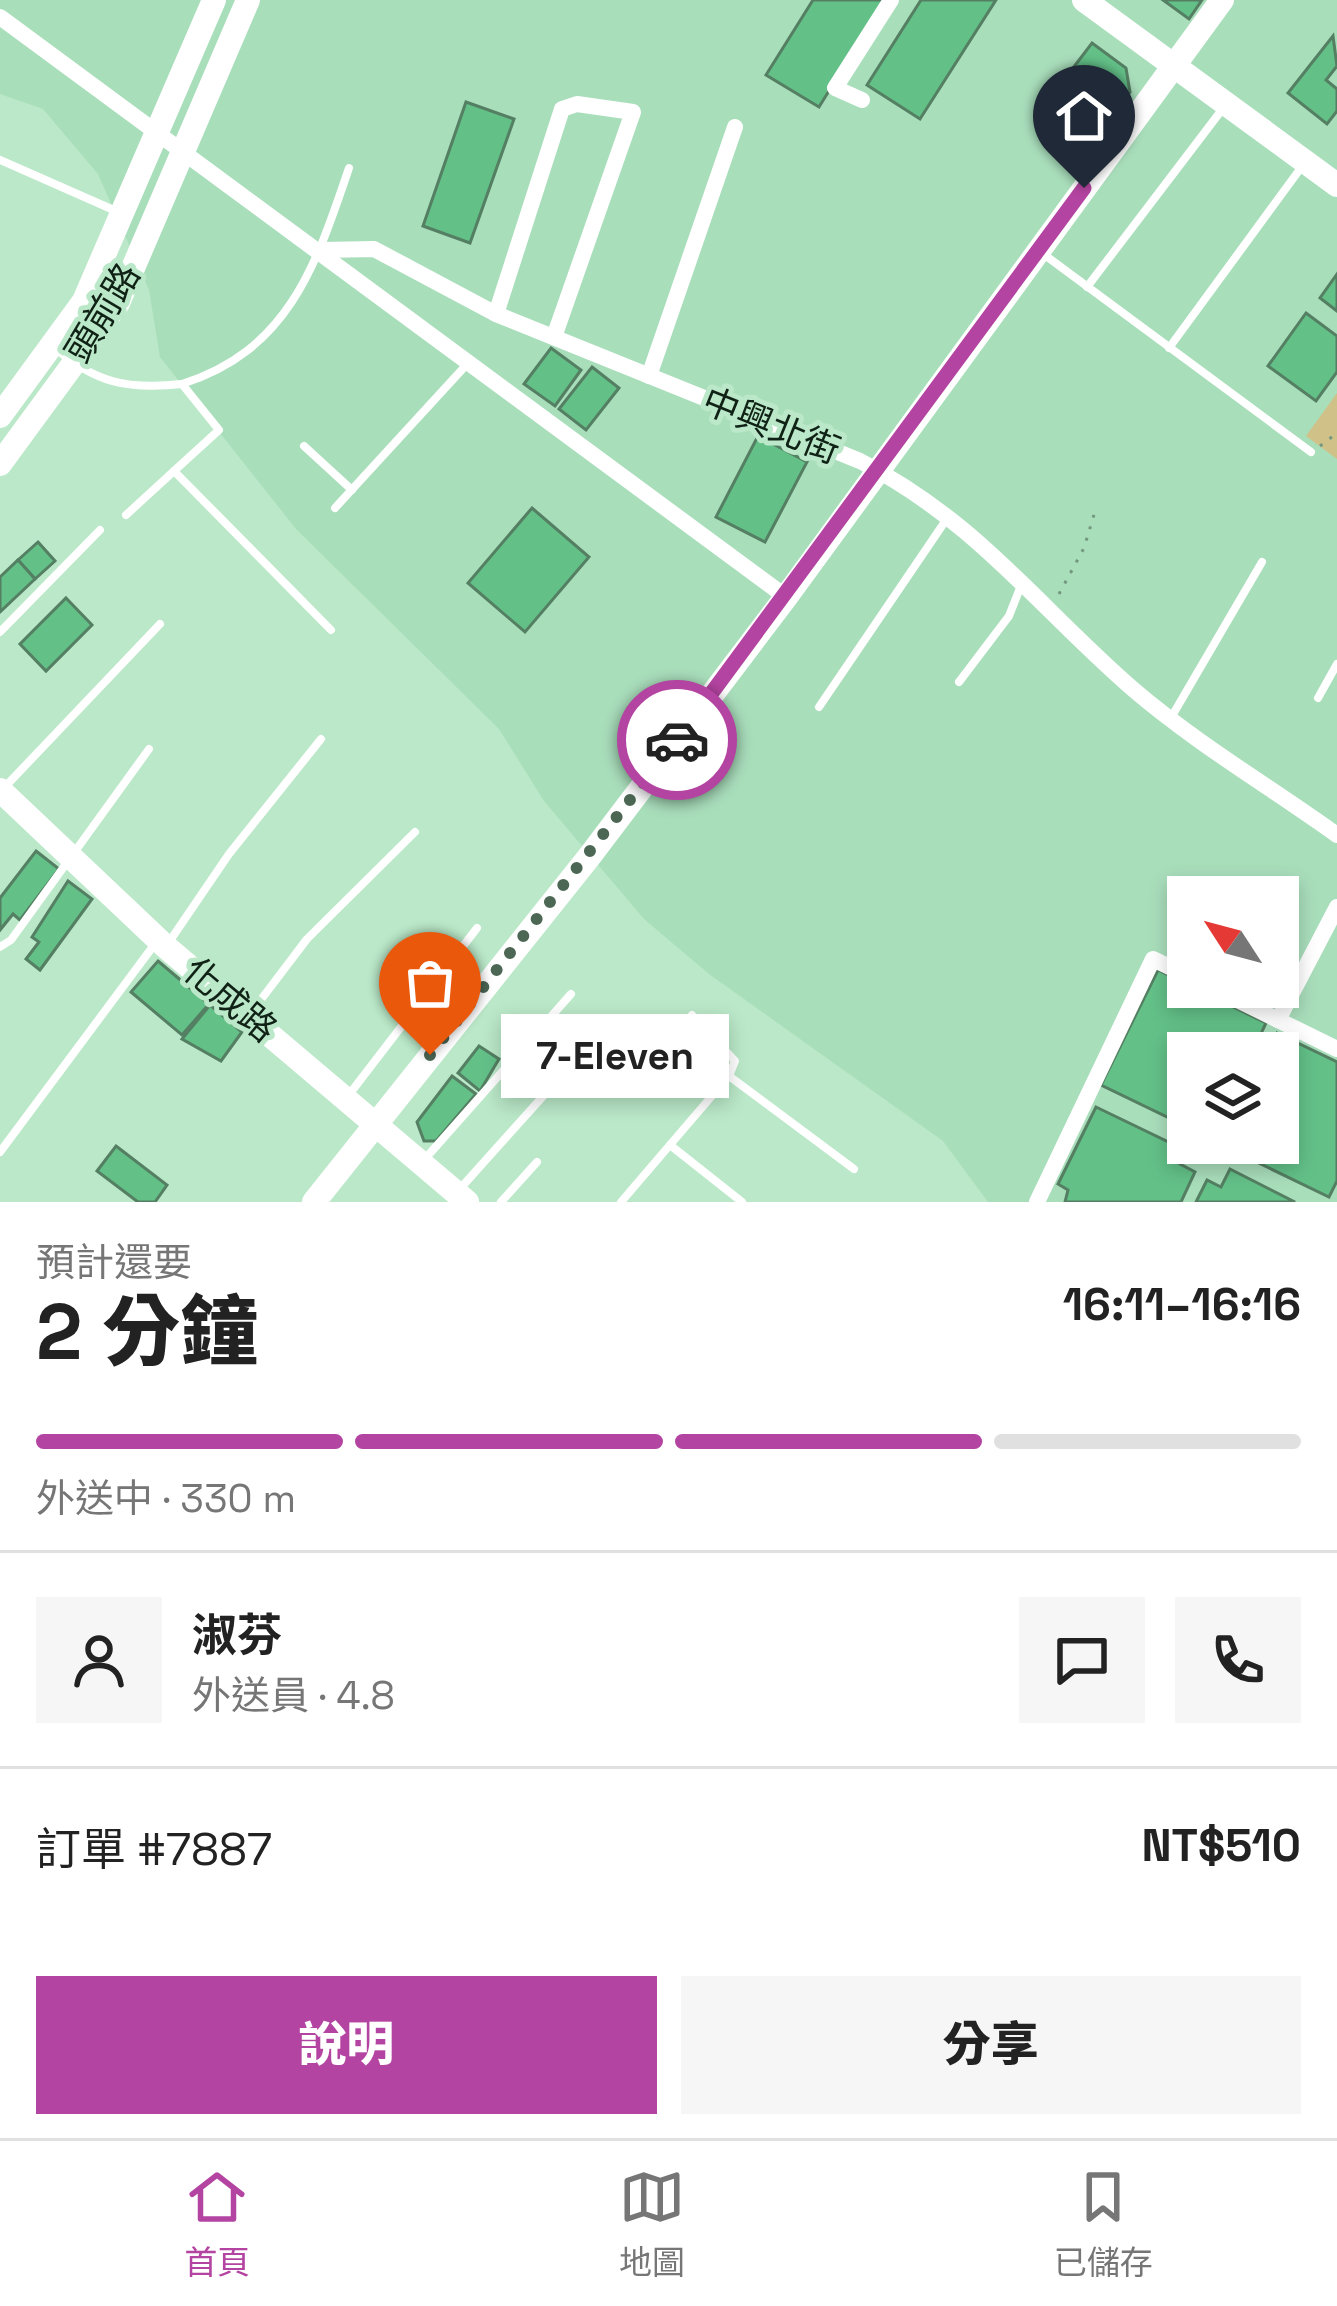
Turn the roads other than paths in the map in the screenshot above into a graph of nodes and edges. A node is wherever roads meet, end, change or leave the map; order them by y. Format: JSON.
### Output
{"nodes":[{"id":1,"x":214,"y":0,"type":"edge"},
{"id":2,"x":248,"y":0,"type":"edge"},
{"id":3,"x":891,"y":0,"type":"edge"},
{"id":4,"x":1084,"y":0,"type":"edge"},
{"id":5,"x":1222,"y":0,"type":"edge"},
{"id":6,"x":0,"y":17,"type":"edge"},
{"id":7,"x":1173,"y":65,"type":"junction"},
{"id":8,"x":862,"y":100,"type":"dead end"},
{"id":9,"x":1227,"y":103,"type":"junction"},
{"id":10,"x":735,"y":127,"type":"dead end"},
{"id":11,"x":159,"y":131,"type":"junction"},
{"id":12,"x":184,"y":149,"type":"junction"},
{"id":13,"x":0,"y":160,"type":"edge"},
{"id":14,"x":1305,"y":162,"type":"junction"},
{"id":15,"x":349,"y":168,"type":"dead end"},
{"id":16,"x":1337,"y":185,"type":"edge"},
{"id":17,"x":122,"y":214,"type":"junction"},
{"id":18,"x":321,"y":250,"type":"junction"},
{"id":19,"x":1038,"y":250,"type":"junction"},
{"id":20,"x":1087,"y":287,"type":"junction"},
{"id":21,"x":496,"y":314,"type":"junction"},
{"id":22,"x":554,"y":337,"type":"junction"},
{"id":23,"x":52,"y":345,"type":"junction"},
{"id":24,"x":1169,"y":348,"type":"junction"},
{"id":25,"x":470,"y":361,"type":"junction"},
{"id":26,"x":73,"y":364,"type":"junction"},
{"id":27,"x":649,"y":376,"type":"junction"},
{"id":28,"x":182,"y":384,"type":"junction"},
{"id":29,"x":0,"y":416,"type":"edge"},
{"id":30,"x":304,"y":446,"type":"dead end"},
{"id":31,"x":1311,"y":452,"type":"road end"},
{"id":32,"x":1,"y":460,"type":"edge"},
{"id":33,"x":174,"y":471,"type":"junction"},
{"id":34,"x":879,"y":471,"type":"junction"},
{"id":35,"x":352,"y":490,"type":"junction"},
{"id":36,"x":335,"y":508,"type":"dead end"},
{"id":37,"x":126,"y":515,"type":"dead end"},
{"id":38,"x":949,"y":516,"type":"junction"},
{"id":39,"x":100,"y":530,"type":"dead end"},
{"id":40,"x":1262,"y":562,"type":"dead end"},
{"id":41,"x":1023,"y":582,"type":"junction"},
{"id":42,"x":786,"y":597,"type":"junction"},
{"id":43,"x":160,"y":624,"type":"dead end"},
{"id":44,"x":331,"y":630,"type":"dead end"},
{"id":45,"x":0,"y":632,"type":"edge"},
{"id":46,"x":1337,"y":664,"type":"edge"},
{"id":47,"x":959,"y":682,"type":"dead end"},
{"id":48,"x":1318,"y":698,"type":"dead end"},
{"id":49,"x":819,"y":707,"type":"dead end"},
{"id":50,"x":1172,"y":717,"type":"junction"},
{"id":51,"x":321,"y":739,"type":"dead end"},
{"id":52,"x":149,"y":748,"type":"dead end"},
{"id":53,"x":0,"y":790,"type":"edge"},
{"id":54,"x":415,"y":832,"type":"dead end"},
{"id":55,"x":1337,"y":835,"type":"edge"},
{"id":56,"x":74,"y":856,"type":"junction"},
{"id":57,"x":1337,"y":907,"type":"edge"},
{"id":58,"x":477,"y":928,"type":"dead end"},
{"id":59,"x":162,"y":943,"type":"junction"},
{"id":60,"x":0,"y":946,"type":"edge"},
{"id":61,"x":1167,"y":965,"type":"edge"},
{"id":62,"x":571,"y":994,"type":"dead end"},
{"id":63,"x":1255,"y":1008,"type":"edge"},
{"id":64,"x":250,"y":1015,"type":"junction"},
{"id":65,"x":692,"y":1015,"type":"dead end"},
{"id":66,"x":1278,"y":1019,"type":"junction"},
{"id":67,"x":607,"y":1025,"type":"dead end"},
{"id":68,"x":1337,"y":1048,"type":"edge"},
{"id":69,"x":729,"y":1076,"type":"junction"},
{"id":70,"x":347,"y":1097,"type":"junction"},
{"id":71,"x":377,"y":1121,"type":"junction"},
{"id":72,"x":670,"y":1144,"type":"junction"},
{"id":73,"x":0,"y":1152,"type":"edge"},
{"id":74,"x":424,"y":1161,"type":"junction"},
{"id":75,"x":537,"y":1162,"type":"dead end"},
{"id":76,"x":854,"y":1169,"type":"dead end"},
{"id":77,"x":462,"y":1197,"type":"edge"},
{"id":78,"x":314,"y":1202,"type":"edge"},
{"id":79,"x":501,"y":1202,"type":"edge"},
{"id":80,"x":621,"y":1202,"type":"edge"},
{"id":81,"x":742,"y":1202,"type":"edge"},
{"id":82,"x":1037,"y":1202,"type":"edge"}],
"edges":[{"from":1,"to":11,"type":"street","name":"頭前路"},
{"from":2,"to":12,"type":"street","name":"頭前路"},
{"from":3,"to":8,"type":"street"},
{"from":4,"to":7,"type":"street"},
{"from":5,"to":7,"type":"street"},
{"from":6,"to":11,"type":"street"},
{"from":7,"to":9,"type":"street"},
{"from":7,"to":19,"type":"street"},
{"from":9,"to":14,"type":"street"},
{"from":9,"to":20,"type":"lane"},
{"from":10,"to":27,"type":"street"},
{"from":11,"to":12,"type":"street"},
{"from":11,"to":17,"type":"street","name":"頭前路"},
{"from":12,"to":18,"type":"street"},
{"from":12,"to":26,"type":"street","name":"頭前路"},
{"from":13,"to":17,"type":"lane"},
{"from":14,"to":16,"type":"street"},
{"from":14,"to":24,"type":"lane"},
{"from":15,"to":18,"type":"lane"},
{"from":17,"to":23,"type":"street","name":"頭前路"},
{"from":18,"to":21,"type":"street","name":"中興北街"},
{"from":18,"to":25,"type":"street"},
{"from":18,"to":28,"type":"lane"},
{"from":19,"to":20,"type":"lane"},
{"from":19,"to":34,"type":"street"},
{"from":20,"to":24,"type":"lane"},
{"from":21,"to":22,"type":"street","name":"中興北街"},
{"from":21,"to":22,"type":"street"},
{"from":22,"to":27,"type":"street","name":"中興北街"},
{"from":23,"to":26,"type":"lane"},
{"from":23,"to":29,"type":"street","name":"頭前路"},
{"from":24,"to":31,"type":"lane"},
{"from":25,"to":35,"type":"lane"},
{"from":25,"to":42,"type":"street"},
{"from":26,"to":28,"type":"lane"},
{"from":26,"to":32,"type":"street","name":"頭前路"},
{"from":27,"to":34,"type":"street","name":"中興北街"},
{"from":28,"to":33,"type":"lane"},
{"from":30,"to":35,"type":"lane"},
{"from":33,"to":37,"type":"lane"},
{"from":33,"to":44,"type":"lane"},
{"from":34,"to":38,"type":"street","name":"中興北街"},
{"from":34,"to":42,"type":"street"},
{"from":35,"to":36,"type":"lane"},
{"from":38,"to":41,"type":"street","name":"中興北街"},
{"from":38,"to":49,"type":"lane"},
{"from":39,"to":45,"type":"lane"},
{"from":40,"to":50,"type":"lane"},
{"from":41,"to":47,"type":"lane"},
{"from":41,"to":50,"type":"street","name":"中興北街"},
{"from":42,"to":71,"type":"street"},
{"from":43,"to":53,"type":"lane"},
{"from":46,"to":48,"type":"lane"},
{"from":50,"to":55,"type":"street","name":"中興北街"},
{"from":51,"to":59,"type":"lane"},
{"from":52,"to":56,"type":"lane"},
{"from":53,"to":56,"type":"street","name":"化成路"},
{"from":54,"to":64,"type":"lane"},
{"from":56,"to":59,"type":"street","name":"化成路"},
{"from":56,"to":60,"type":"lane"},
{"from":57,"to":66,"type":"street"},
{"from":58,"to":70,"type":"lane"},
{"from":59,"to":64,"type":"street","name":"化成路"},
{"from":59,"to":73,"type":"lane"},
{"from":61,"to":82,"type":"street"},
{"from":62,"to":74,"type":"lane"},
{"from":63,"to":66,"type":"street"},
{"from":64,"to":70,"type":"street","name":"化成路"},
{"from":65,"to":69,"type":"lane"},
{"from":66,"to":68,"type":"street"},
{"from":67,"to":77,"type":"lane"},
{"from":69,"to":72,"type":"lane"},
{"from":69,"to":76,"type":"lane"},
{"from":70,"to":71,"type":"street","name":"化成路"},
{"from":71,"to":74,"type":"street","name":"化成路"},
{"from":71,"to":78,"type":"street"},
{"from":72,"to":80,"type":"lane"},
{"from":72,"to":81,"type":"lane"},
{"from":74,"to":77,"type":"street","name":"化成路"},
{"from":75,"to":79,"type":"lane"}]}
